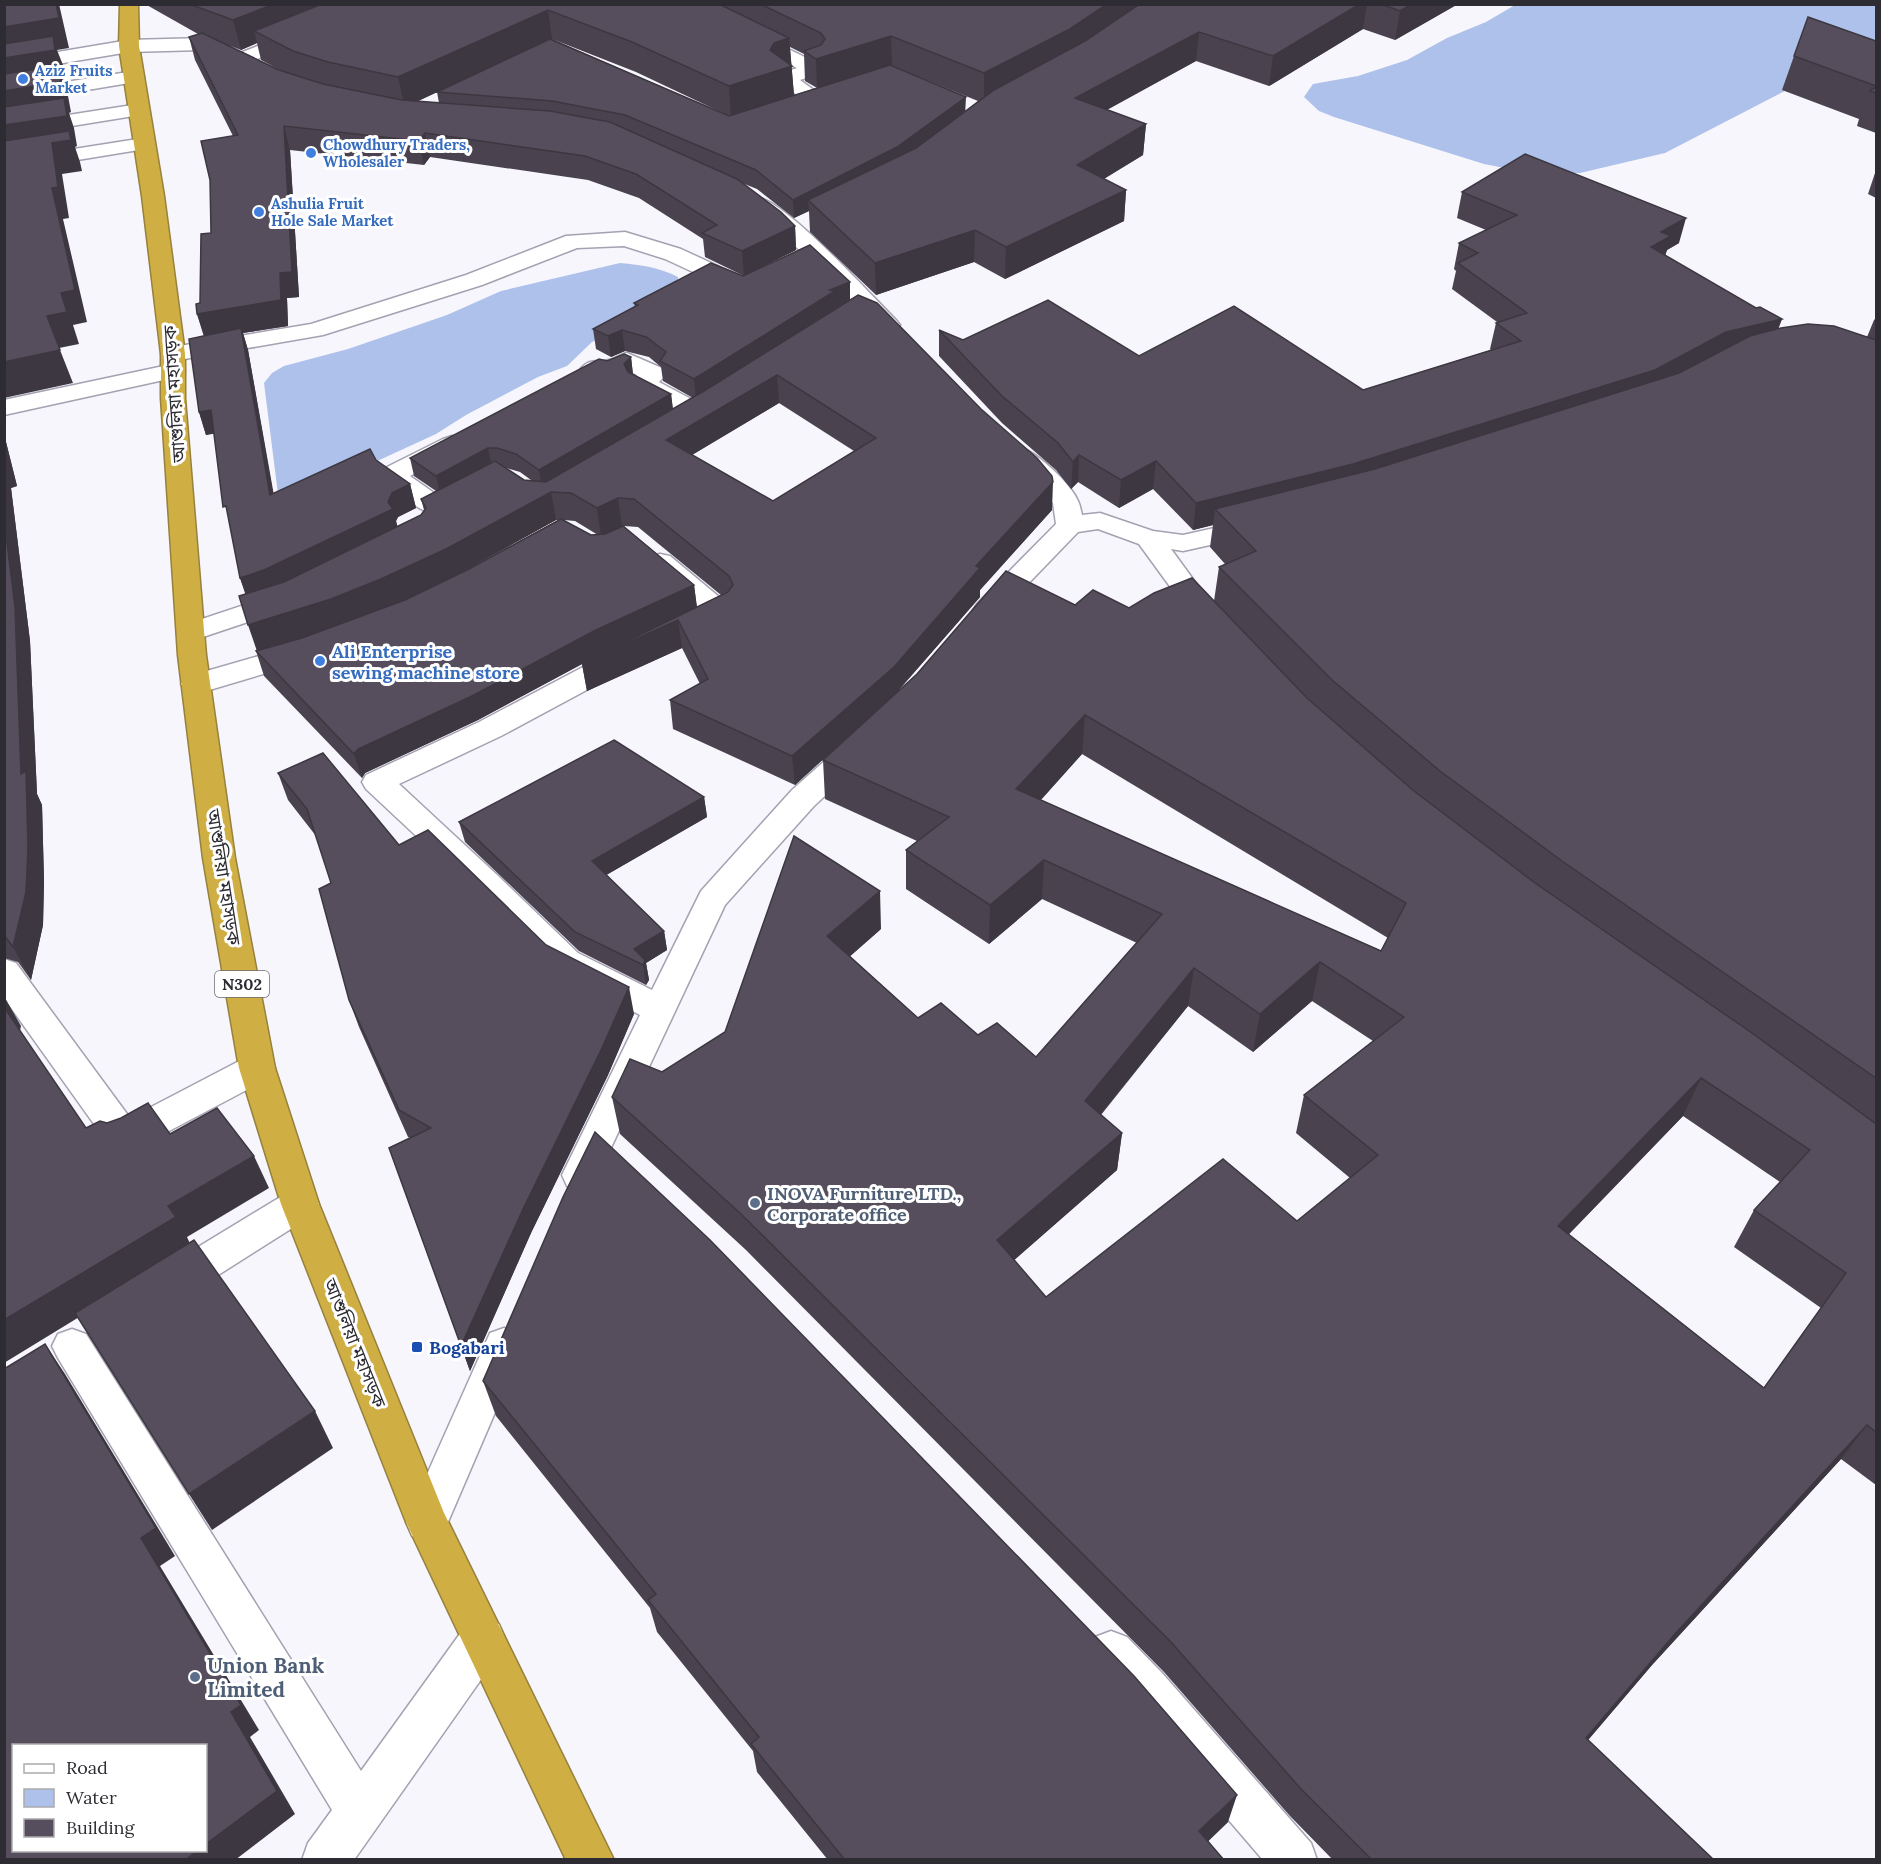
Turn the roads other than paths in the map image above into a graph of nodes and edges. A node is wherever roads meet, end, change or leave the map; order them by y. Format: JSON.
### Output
{"nodes":[{"id":1,"x":129,"y":4,"type":"edge"},
{"id":2,"x":381,"y":4,"type":"edge"},
{"id":3,"x":680,"y":4,"type":"edge"},
{"id":4,"x":239,"y":60,"type":"junction"},
{"id":5,"x":131,"y":61,"type":"junction"},
{"id":6,"x":4,"y":67,"type":"edge"},
{"id":7,"x":273,"y":78,"type":"edge"},
{"id":8,"x":837,"y":92,"type":"edge"},
{"id":9,"x":4,"y":98,"type":"edge"},
{"id":10,"x":816,"y":99,"type":"junction"},
{"id":11,"x":795,"y":105,"type":"edge"},
{"id":12,"x":139,"y":110,"type":"junction"},
{"id":13,"x":4,"y":131,"type":"edge"},
{"id":14,"x":144,"y":144,"type":"junction"},
{"id":15,"x":4,"y":166,"type":"edge"},
{"id":16,"x":738,"y":191,"type":"edge"},
{"id":17,"x":764,"y":278,"type":"edge"},
{"id":18,"x":905,"y":341,"type":"edge"},
{"id":19,"x":173,"y":362,"type":"junction"},
{"id":20,"x":569,"y":383,"type":"edge"},
{"id":21,"x":719,"y":398,"type":"edge"},
{"id":22,"x":4,"y":408,"type":"edge"},
{"id":23,"x":476,"y":431,"type":"edge"},
{"id":24,"x":999,"y":437,"type":"edge"},
{"id":25,"x":439,"y":508,"type":"edge"},
{"id":26,"x":1282,"y":520,"type":"edge"},
{"id":27,"x":1070,"y":525,"type":"junction"},
{"id":28,"x":1149,"y":538,"type":"junction"},
{"id":29,"x":638,"y":543,"type":"edge"},
{"id":30,"x":303,"y":592,"type":"edge"},
{"id":31,"x":971,"y":628,"type":"edge"},
{"id":32,"x":191,"y":632,"type":"junction"},
{"id":33,"x":1225,"y":637,"type":"edge"},
{"id":34,"x":325,"y":644,"type":"edge"},
{"id":35,"x":196,"y":684,"type":"junction"},
{"id":36,"x":880,"y":727,"type":"edge"},
{"id":37,"x":4,"y":972,"type":"edge"},
{"id":38,"x":659,"y":1009,"type":"junction"},
{"id":39,"x":257,"y":1068,"type":"junction"},
{"id":40,"x":567,"y":1202,"type":"edge"},
{"id":41,"x":300,"y":1204,"type":"junction"},
{"id":42,"x":141,"y":1303,"type":"edge"},
{"id":43,"x":515,"y":1318,"type":"edge"},
{"id":44,"x":72,"y":1346,"type":"dead end"},
{"id":45,"x":427,"y":1522,"type":"junction"},
{"id":46,"x":1088,"y":1630,"type":"edge"},
{"id":47,"x":483,"y":1639,"type":"junction"},
{"id":48,"x":359,"y":1811,"type":"junction"},
{"id":49,"x":325,"y":1860,"type":"edge"},
{"id":50,"x":591,"y":1860,"type":"edge"},
{"id":51,"x":1294,"y":1860,"type":"edge"}],
"edges":[{"from":1,"to":5,"type":"highway","number":"N302"},
{"from":2,"to":4,"type":"street"},
{"from":3,"to":10,"type":"street"},
{"from":4,"to":5,"type":"street"},
{"from":4,"to":7,"type":"street"},
{"from":5,"to":6,"type":"street"},
{"from":5,"to":9,"type":"street"},
{"from":5,"to":12,"type":"highway","name":"আশুলিয়া মহাসড়ক","number":"N302"},
{"from":8,"to":10,"type":"street"},
{"from":10,"to":11,"type":"street"},
{"from":12,"to":13,"type":"street"},
{"from":12,"to":14,"type":"highway","name":"আশুলিয়া মহাসড়ক","number":"N302"},
{"from":14,"to":15,"type":"street"},
{"from":14,"to":19,"type":"highway","name":"আশুলিয়া মহাসড়ক","number":"N302"},
{"from":16,"to":18,"type":"street"},
{"from":17,"to":19,"type":"street"},
{"from":19,"to":22,"type":"street"},
{"from":19,"to":32,"type":"highway","name":"আশুলিয়া মহাসড়ক","number":"N302"},
{"from":20,"to":21,"type":"street"},
{"from":23,"to":25,"type":"street"},
{"from":24,"to":27,"type":"street"},
{"from":26,"to":28,"type":"street"},
{"from":27,"to":28,"type":"street"},
{"from":27,"to":31,"type":"street"},
{"from":28,"to":33,"type":"street"},
{"from":29,"to":38,"type":"street"},
{"from":30,"to":32,"type":"street"},
{"from":32,"to":35,"type":"highway","name":"আশুলিয়া মহাসড়ক","number":"N302"},
{"from":34,"to":35,"type":"street"},
{"from":35,"to":39,"type":"highway","name":"আশুলিয়া মহাসড়ক","number":"N302"},
{"from":36,"to":38,"type":"street"},
{"from":37,"to":39,"type":"street"},
{"from":38,"to":40,"type":"street"},
{"from":39,"to":41,"type":"highway","name":"আশুলিয়া মহাসড়ক","number":"N302"},
{"from":41,"to":42,"type":"street"},
{"from":41,"to":45,"type":"highway","name":"আশুলিয়া মহাসড়ক","number":"N302"},
{"from":43,"to":45,"type":"street"},
{"from":44,"to":48,"type":"street"},
{"from":45,"to":47,"type":"highway","name":"আশুলিয়া মহাসড়ক","number":"N302"},
{"from":46,"to":51,"type":"street"},
{"from":47,"to":48,"type":"street"},
{"from":47,"to":50,"type":"highway","name":"আশুলিয়া মহাসড়ক","number":"N302"},
{"from":48,"to":49,"type":"street"}]}
